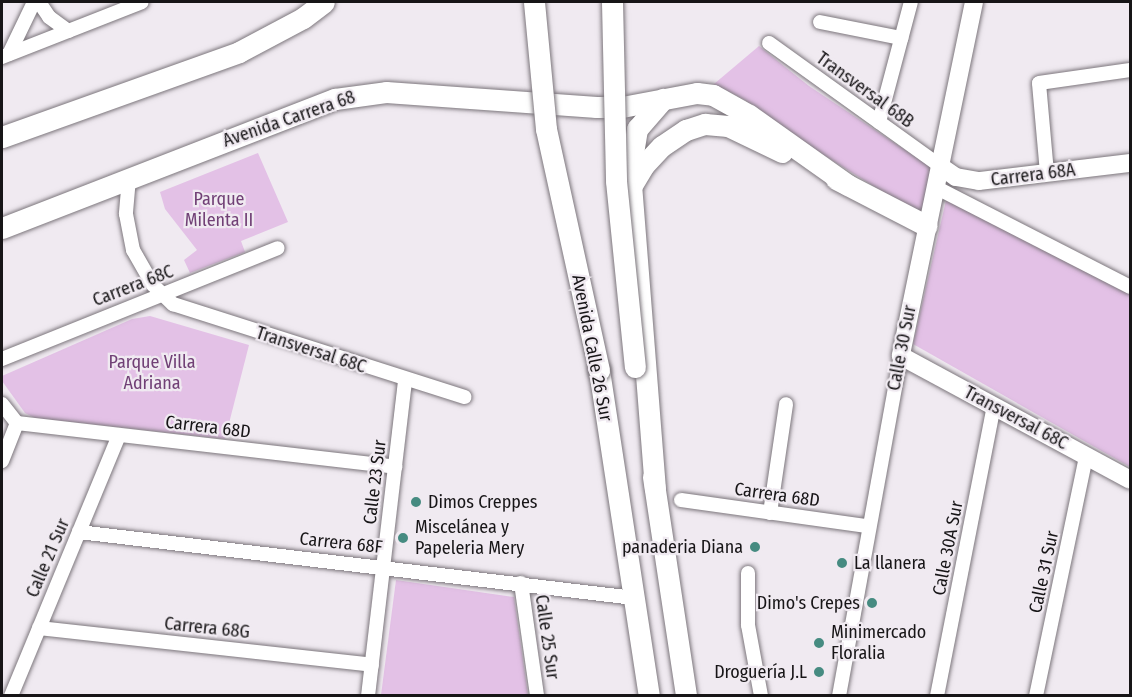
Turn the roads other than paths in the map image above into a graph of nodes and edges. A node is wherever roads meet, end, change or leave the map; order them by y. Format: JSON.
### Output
{"nodes":[{"id":1,"x":34,"y":2,"type":"edge"},
{"id":2,"x":39,"y":2,"type":"edge"},
{"id":3,"x":142,"y":2,"type":"edge"},
{"id":4,"x":324,"y":2,"type":"edge"},
{"id":5,"x":534,"y":2,"type":"edge"},
{"id":6,"x":612,"y":2,"type":"edge"},
{"id":7,"x":911,"y":2,"type":"edge"},
{"id":8,"x":974,"y":2,"type":"edge"},
{"id":9,"x":820,"y":22,"type":"dead end"},
{"id":10,"x":68,"y":31,"type":"junction"},
{"id":11,"x":901,"y":38,"type":"junction"},
{"id":12,"x":769,"y":43,"type":"dead end"},
{"id":13,"x":5,"y":55,"type":"edge"},
{"id":14,"x":1131,"y":70,"type":"edge"},
{"id":15,"x":663,"y":99,"type":"junction"},
{"id":16,"x":879,"y":122,"type":"junction"},
{"id":17,"x":2,"y":137,"type":"edge"},
{"id":18,"x":1131,"y":163,"type":"edge"},
{"id":19,"x":940,"y":166,"type":"junction"},
{"id":20,"x":1047,"y":173,"type":"junction"},
{"id":21,"x":129,"y":178,"type":"junction"},
{"id":22,"x":848,"y":185,"type":"junction"},
{"id":23,"x":935,"y":187,"type":"junction"},
{"id":24,"x":630,"y":189,"type":"junction"},
{"id":25,"x":927,"y":226,"type":"junction"},
{"id":26,"x":2,"y":228,"type":"edge"},
{"id":27,"x":278,"y":248,"type":"dead end"},
{"id":28,"x":1131,"y":287,"type":"edge"},
{"id":29,"x":162,"y":295,"type":"junction"},
{"id":30,"x":901,"y":356,"type":"junction"},
{"id":31,"x":2,"y":359,"type":"edge"},
{"id":32,"x":405,"y":379,"type":"junction"},
{"id":33,"x":465,"y":397,"type":"dead end"},
{"id":34,"x":2,"y":404,"type":"edge"},
{"id":35,"x":786,"y":404,"type":"dead end"},
{"id":36,"x":994,"y":406,"type":"junction"},
{"id":37,"x":17,"y":423,"type":"junction"},
{"id":38,"x":119,"y":435,"type":"junction"},
{"id":39,"x":1086,"y":456,"type":"junction"},
{"id":40,"x":2,"y":461,"type":"edge"},
{"id":41,"x":395,"y":467,"type":"junction"},
{"id":42,"x":1131,"y":480,"type":"edge"},
{"id":43,"x":655,"y":489,"type":"junction"},
{"id":44,"x":681,"y":500,"type":"dead end"},
{"id":45,"x":770,"y":513,"type":"junction"},
{"id":46,"x":867,"y":526,"type":"junction"},
{"id":47,"x":79,"y":532,"type":"junction"},
{"id":48,"x":383,"y":566,"type":"junction"},
{"id":49,"x":748,"y":573,"type":"dead end"},
{"id":50,"x":521,"y":583,"type":"junction"},
{"id":51,"x":634,"y":598,"type":"junction"},
{"id":52,"x":39,"y":628,"type":"junction"},
{"id":53,"x":372,"y":665,"type":"junction"},
{"id":54,"x":11,"y":696,"type":"edge"},
{"id":55,"x":368,"y":696,"type":"edge"},
{"id":56,"x":537,"y":696,"type":"edge"},
{"id":57,"x":649,"y":696,"type":"edge"},
{"id":58,"x":686,"y":696,"type":"edge"},
{"id":59,"x":761,"y":696,"type":"edge"},
{"id":60,"x":839,"y":696,"type":"edge"},
{"id":61,"x":937,"y":696,"type":"edge"},
{"id":62,"x":1036,"y":696,"type":"edge"}],
"edges":[{"from":1,"to":13,"type":"street"},
{"from":2,"to":10,"type":"street"},
{"from":3,"to":10,"type":"street"},
{"from":4,"to":17,"type":"main road"},
{"from":5,"to":51,"type":"main road","name":"Avenida Calle 26 Sur","bridge":true},
{"from":6,"to":43,"type":"main road","name":"Avenida Calle 26 Sur","bridge":true},
{"from":7,"to":11,"type":"street"},
{"from":8,"to":19,"type":"street","name":"Calle 30 Sur"},
{"from":9,"to":11,"type":"street"},
{"from":10,"to":13,"type":"street"},
{"from":11,"to":16,"type":"street"},
{"from":12,"to":16,"type":"street","name":"Transversal 68B"},
{"from":14,"to":20,"type":"street"},
{"from":15,"to":21,"type":"main road","name":"Avenida Carrera 68"},
{"from":15,"to":22,"type":"main road","name":"Avenida Carrera 68"},
{"from":15,"to":24,"type":"main road"},
{"from":16,"to":19,"type":"street","name":"Transversal 68B"},
{"from":18,"to":20,"type":"street","name":"Carrera 68A"},
{"from":19,"to":20,"type":"street","name":"Carrera 68A"},
{"from":19,"to":23,"type":"street","name":"Calle 30 Sur"},
{"from":21,"to":26,"type":"main road","name":"Avenida Carrera 68"},
{"from":21,"to":29,"type":"street"},
{"from":22,"to":24,"type":"main road"},
{"from":22,"to":25,"type":"main road"},
{"from":23,"to":25,"type":"street","name":"Calle 30 Sur"},
{"from":23,"to":28,"type":"street"},
{"from":24,"to":43,"type":"main road"},
{"from":25,"to":30,"type":"street","name":"Calle 30 Sur"},
{"from":27,"to":29,"type":"street","name":"Carrera 68C"},
{"from":29,"to":31,"type":"street","name":"Carrera 68C"},
{"from":29,"to":32,"type":"street","name":"Transversal 68C"},
{"from":30,"to":36,"type":"street","name":"Transversal 68C"},
{"from":30,"to":46,"type":"street","name":"Calle 30 Sur"},
{"from":32,"to":33,"type":"street","name":"Transversal 68C"},
{"from":32,"to":41,"type":"street","name":"Calle 23 Sur"},
{"from":34,"to":37,"type":"street"},
{"from":35,"to":45,"type":"street"},
{"from":36,"to":39,"type":"street","name":"Transversal 68C"},
{"from":36,"to":61,"type":"street","name":"Calle 30A Sur"},
{"from":37,"to":38,"type":"street","name":"Carrera 68D"},
{"from":37,"to":40,"type":"street"},
{"from":38,"to":41,"type":"street","name":"Carrera 68D"},
{"from":38,"to":47,"type":"street","name":"Calle 21 Sur"},
{"from":39,"to":42,"type":"street","name":"Transversal 68C"},
{"from":39,"to":62,"type":"street","name":"Calle 31 Sur"},
{"from":41,"to":48,"type":"street","name":"Calle 23 Sur"},
{"from":43,"to":58,"type":"main road","name":"Avenida Calle 26 Sur"},
{"from":44,"to":45,"type":"street","name":"Carrera 68D"},
{"from":45,"to":46,"type":"street","name":"Carrera 68D"},
{"from":46,"to":60,"type":"street","name":"Calle 30 Sur"},
{"from":47,"to":48,"type":"street","name":"Carrera 68F"},
{"from":47,"to":52,"type":"street","name":"Calle 21 Sur"},
{"from":48,"to":50,"type":"street","name":"Carrera 68F"},
{"from":48,"to":53,"type":"street","name":"Calle 23 Sur"},
{"from":49,"to":59,"type":"street"},
{"from":50,"to":51,"type":"street","name":"Carrera 68F"},
{"from":50,"to":56,"type":"street","name":"Calle 25 Sur"},
{"from":51,"to":57,"type":"main road","name":"Avenida Calle 26 Sur"},
{"from":52,"to":53,"type":"street","name":"Carrera 68G"},
{"from":52,"to":54,"type":"street","name":"Calle 21 Sur"},
{"from":53,"to":55,"type":"street","name":"Calle 23 Sur"}]}
